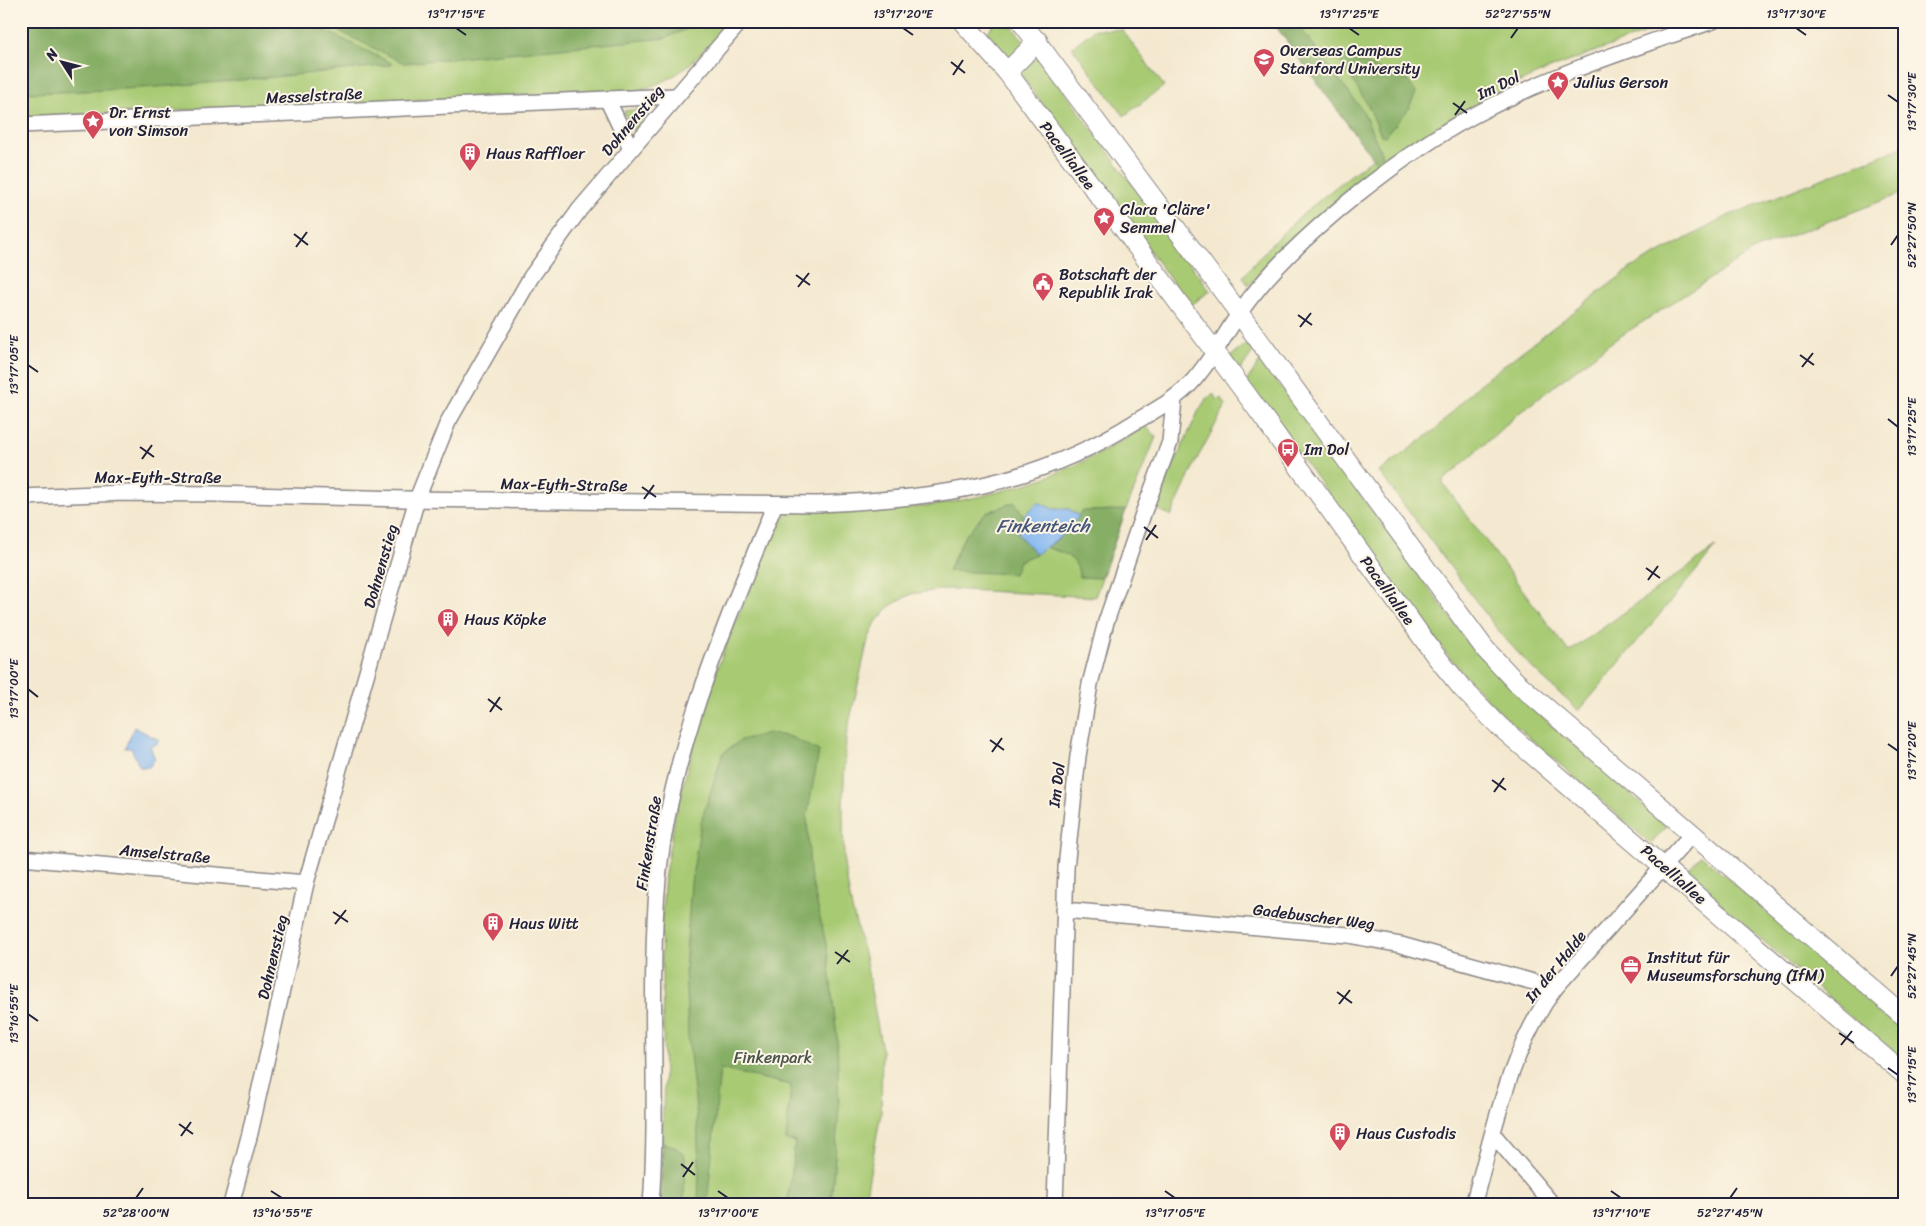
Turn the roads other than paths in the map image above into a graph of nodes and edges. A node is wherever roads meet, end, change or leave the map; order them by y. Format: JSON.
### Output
{"nodes":[{"id":1,"x":741,"y":21,"type":"edge"},
{"id":2,"x":1021,"y":21,"type":"edge"},
{"id":3,"x":1713,"y":21,"type":"edge"},
{"id":4,"x":973,"y":25,"type":"edge"},
{"id":5,"x":1038,"y":42,"type":"junction"},
{"id":6,"x":1007,"y":72,"type":"junction"},
{"id":7,"x":675,"y":96,"type":"junction"},
{"id":8,"x":608,"y":101,"type":"junction"},
{"id":9,"x":21,"y":125,"type":"edge"},
{"id":10,"x":631,"y":149,"type":"junction"},
{"id":11,"x":1239,"y":314,"type":"junction"},
{"id":12,"x":1214,"y":350,"type":"junction"},
{"id":13,"x":1174,"y":399,"type":"junction"},
{"id":14,"x":21,"y":497,"type":"edge"},
{"id":15,"x":417,"y":499,"type":"junction"},
{"id":16,"x":775,"y":504,"type":"junction"},
{"id":17,"x":1692,"y":833,"type":"junction"},
{"id":18,"x":21,"y":858,"type":"edge"},
{"id":19,"x":1664,"y":865,"type":"junction"},
{"id":20,"x":306,"y":883,"type":"junction"},
{"id":21,"x":1064,"y":910,"type":"junction"},
{"id":22,"x":1555,"y":988,"type":"junction"},
{"id":23,"x":1905,"y":1017,"type":"edge"},
{"id":24,"x":1905,"y":1075,"type":"edge"},
{"id":25,"x":1493,"y":1134,"type":"junction"},
{"id":26,"x":231,"y":1205,"type":"edge"},
{"id":27,"x":651,"y":1205,"type":"edge"},
{"id":28,"x":1055,"y":1205,"type":"edge"},
{"id":29,"x":1473,"y":1205,"type":"edge"},
{"id":30,"x":1553,"y":1205,"type":"edge"}],
"edges":[{"from":1,"to":7,"type":"street","name":"Dohnenstieg"},
{"from":2,"to":5,"type":"street"},
{"from":3,"to":11,"type":"street","name":"Im Dol"},
{"from":4,"to":6,"type":"street","name":"Pacelliallee"},
{"from":5,"to":6,"type":"street"},
{"from":5,"to":11,"type":"street"},
{"from":6,"to":12,"type":"street","name":"Pacelliallee"},
{"from":7,"to":8,"type":"street","name":"Messelstraße"},
{"from":7,"to":10,"type":"street","name":"Dohnenstieg"},
{"from":8,"to":9,"type":"street","name":"Messelstraße"},
{"from":8,"to":10,"type":"street"},
{"from":10,"to":15,"type":"street","name":"Dohnenstieg"},
{"from":11,"to":12,"type":"street","name":"Im Dol"},
{"from":11,"to":17,"type":"street"},
{"from":12,"to":13,"type":"street","name":"Im Dol"},
{"from":12,"to":19,"type":"street","name":"Pacelliallee"},
{"from":13,"to":16,"type":"street","name":"Max-Eyth-Straße"},
{"from":13,"to":21,"type":"street","name":"Im Dol"},
{"from":14,"to":15,"type":"street","name":"Max-Eyth-Straße"},
{"from":15,"to":16,"type":"street","name":"Max-Eyth-Straße"},
{"from":15,"to":20,"type":"street","name":"Dohnenstieg"},
{"from":16,"to":27,"type":"street","name":"Finkenstraße"},
{"from":17,"to":19,"type":"street","name":"In der Halde"},
{"from":17,"to":23,"type":"street"},
{"from":18,"to":20,"type":"street","name":"Amselstraße"},
{"from":19,"to":22,"type":"street","name":"In der Halde"},
{"from":19,"to":24,"type":"street","name":"Pacelliallee"},
{"from":20,"to":26,"type":"street","name":"Dohnenstieg"},
{"from":21,"to":22,"type":"street","name":"Gadebuscher Weg"},
{"from":21,"to":28,"type":"street","name":"Im Dol"},
{"from":22,"to":25,"type":"street","name":"In der Halde"},
{"from":25,"to":29,"type":"street","name":"In der Halde"},
{"from":25,"to":30,"type":"street"}]}
